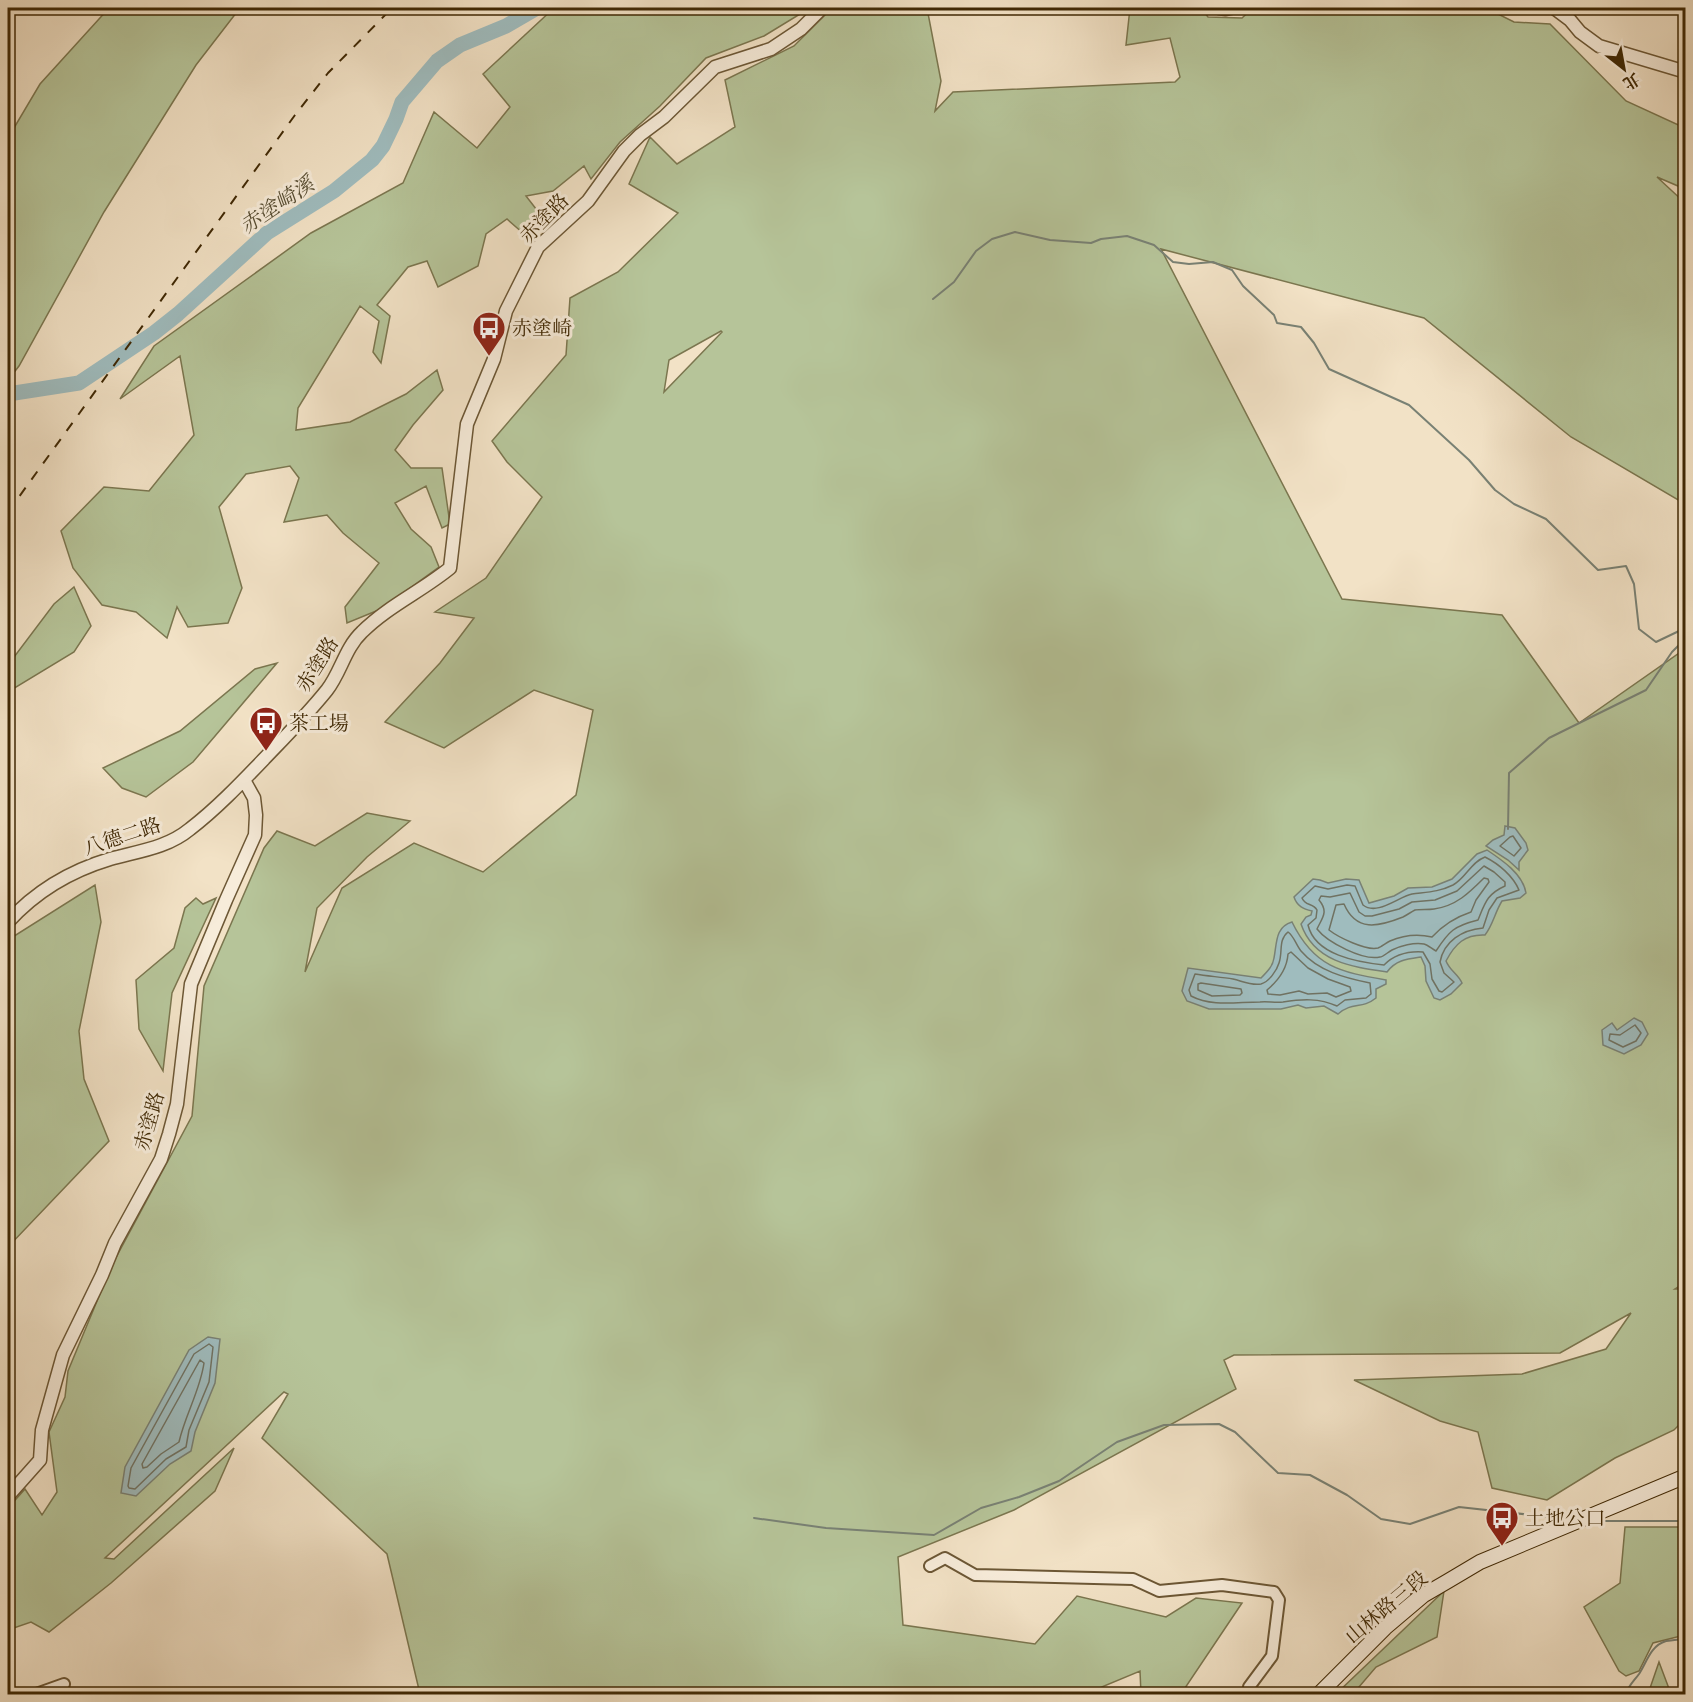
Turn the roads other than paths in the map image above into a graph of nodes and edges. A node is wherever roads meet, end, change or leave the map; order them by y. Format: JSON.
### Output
{"nodes":[{"id":1,"x":822,"y":8,"type":"edge"},
{"id":2,"x":1219,"y":8,"type":"edge"},
{"id":3,"x":1231,"y":8,"type":"edge"},
{"id":4,"x":1554,"y":8,"type":"edge"},
{"id":5,"x":1686,"y":72,"type":"edge"},
{"id":6,"x":244,"y":780,"type":"junction"},
{"id":7,"x":8,"y":922,"type":"edge"},
{"id":8,"x":1686,"y":1476,"type":"edge"},
{"id":9,"x":8,"y":1496,"type":"edge"},
{"id":10,"x":930,"y":1566,"type":"dead end"},
{"id":11,"x":64,"y":1684,"type":"dead end"},
{"id":12,"x":36,"y":1695,"type":"edge"},
{"id":13,"x":1248,"y":1695,"type":"edge"},
{"id":14,"x":1319,"y":1695,"type":"edge"}],
"edges":[{"from":1,"to":6,"type":"street","name":"赤塗路"},
{"from":2,"to":3,"type":"street"},
{"from":4,"to":5,"type":"street"},
{"from":6,"to":7,"type":"street","name":"八德二路"},
{"from":6,"to":9,"type":"street","name":"赤塗路"},
{"from":8,"to":14,"type":"main road","name":"山林路三段"},
{"from":10,"to":13,"type":"street"},
{"from":11,"to":12,"type":"street"}]}
